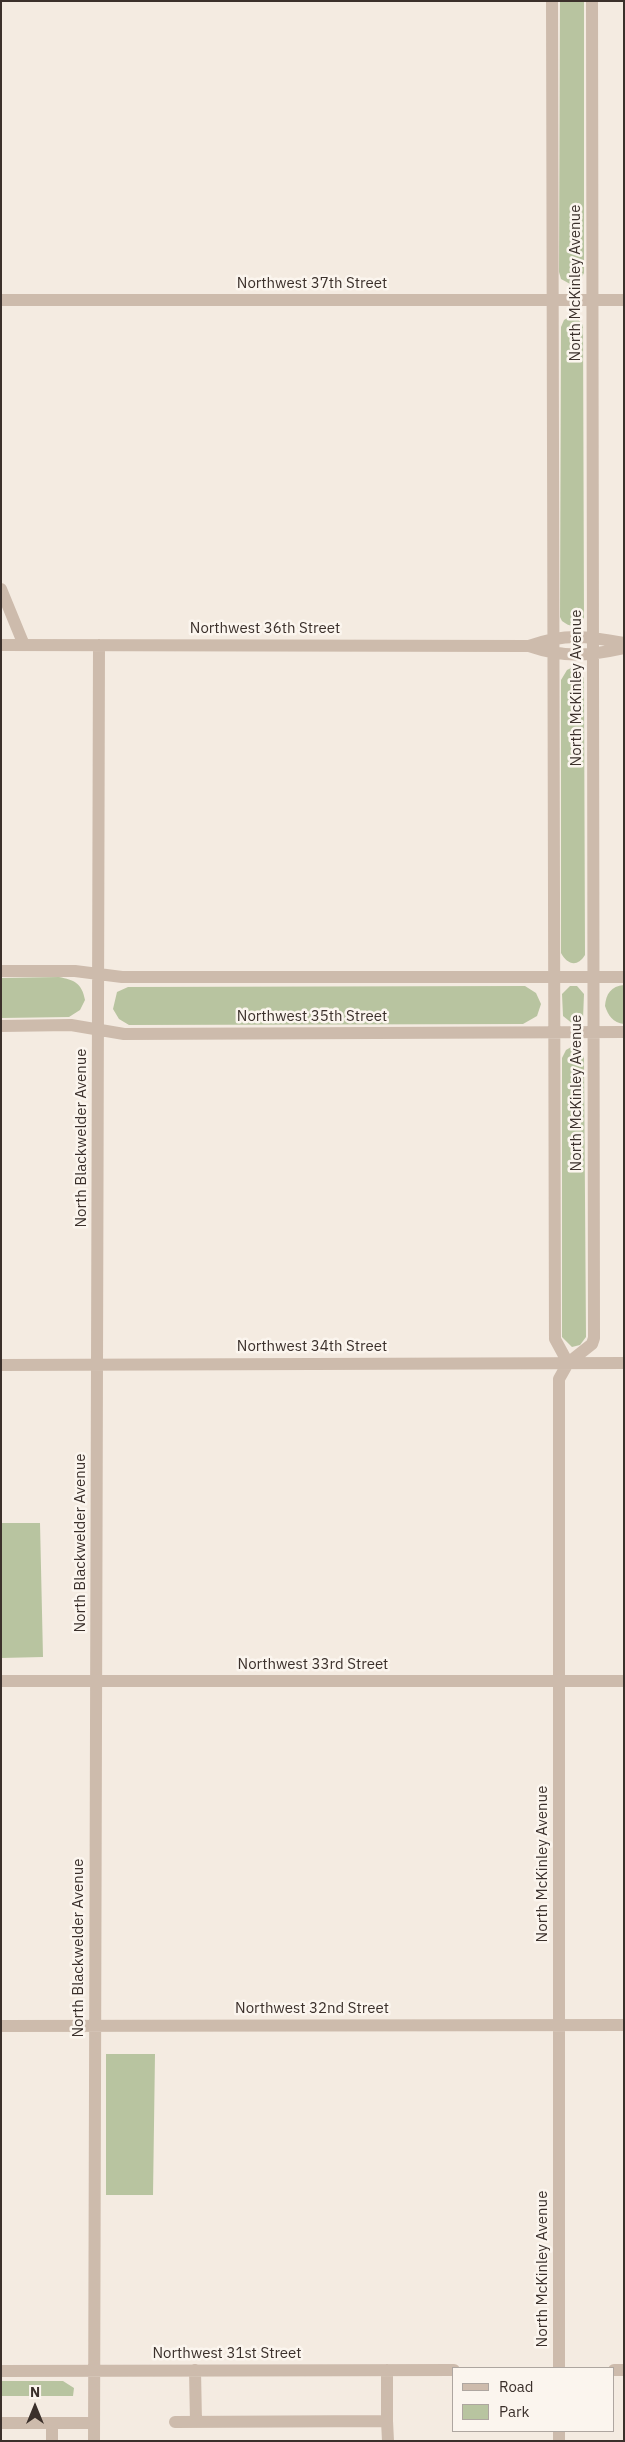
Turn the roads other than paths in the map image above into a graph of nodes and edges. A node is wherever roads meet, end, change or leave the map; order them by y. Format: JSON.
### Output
{"nodes":[{"id":1,"x":552,"y":1,"type":"edge"},
{"id":2,"x":592,"y":1,"type":"edge"},
{"id":3,"x":1,"y":300,"type":"edge"},
{"id":4,"x":554,"y":300,"type":"junction"},
{"id":5,"x":592,"y":300,"type":"junction"},
{"id":6,"x":624,"y":300,"type":"edge"},
{"id":7,"x":1,"y":589,"type":"edge"},
{"id":8,"x":554,"y":637,"type":"junction"},
{"id":9,"x":592,"y":637,"type":"junction"},
{"id":10,"x":624,"y":643,"type":"edge"},
{"id":11,"x":1,"y":645,"type":"edge"},
{"id":12,"x":24,"y":645,"type":"junction"},
{"id":13,"x":99,"y":645,"type":"junction"},
{"id":14,"x":529,"y":646,"type":"junction"},
{"id":15,"x":624,"y":648,"type":"edge"},
{"id":16,"x":554,"y":654,"type":"junction"},
{"id":17,"x":592,"y":655,"type":"junction"},
{"id":18,"x":1,"y":971,"type":"edge"},
{"id":19,"x":98,"y":974,"type":"junction"},
{"id":20,"x":554,"y":977,"type":"junction"},
{"id":21,"x":594,"y":977,"type":"junction"},
{"id":22,"x":624,"y":977,"type":"edge"},
{"id":23,"x":1,"y":1026,"type":"edge"},
{"id":24,"x":98,"y":1030,"type":"junction"},
{"id":25,"x":555,"y":1032,"type":"junction"},
{"id":26,"x":593,"y":1032,"type":"junction"},
{"id":27,"x":624,"y":1032,"type":"edge"},
{"id":28,"x":568,"y":1363,"type":"junction"},
{"id":29,"x":624,"y":1363,"type":"edge"},
{"id":30,"x":97,"y":1364,"type":"junction"},
{"id":31,"x":1,"y":1365,"type":"edge"},
{"id":32,"x":1,"y":1681,"type":"edge"},
{"id":33,"x":96,"y":1681,"type":"junction"},
{"id":34,"x":559,"y":1681,"type":"junction"},
{"id":35,"x":624,"y":1681,"type":"edge"},
{"id":36,"x":559,"y":2025,"type":"junction"},
{"id":37,"x":624,"y":2025,"type":"edge"},
{"id":38,"x":1,"y":2026,"type":"edge"},
{"id":39,"x":95,"y":2026,"type":"junction"},
{"id":40,"x":559,"y":2367,"type":"edge"},
{"id":41,"x":195,"y":2370,"type":"junction"},
{"id":42,"x":387,"y":2370,"type":"junction"},
{"id":43,"x":452,"y":2370,"type":"edge"},
{"id":44,"x":1,"y":2371,"type":"edge"},
{"id":45,"x":94,"y":2371,"type":"junction"},
{"id":46,"x":388,"y":2421,"type":"junction"},
{"id":47,"x":175,"y":2422,"type":"dead end"},
{"id":48,"x":196,"y":2422,"type":"junction"},
{"id":49,"x":1,"y":2423,"type":"edge"},
{"id":50,"x":52,"y":2423,"type":"junction"},
{"id":51,"x":94,"y":2423,"type":"junction"},
{"id":52,"x":52,"y":2441,"type":"edge"},
{"id":53,"x":94,"y":2441,"type":"edge"},
{"id":54,"x":388,"y":2441,"type":"edge"}],
"edges":[{"from":1,"to":4,"type":"street","name":"North McKinley Avenue"},
{"from":2,"to":5,"type":"street","name":"North McKinley Avenue"},
{"from":3,"to":4,"type":"street","name":"Northwest 37th Street"},
{"from":4,"to":5,"type":"street","name":"Northwest 37th Street"},
{"from":4,"to":8,"type":"street","name":"North McKinley Avenue"},
{"from":5,"to":6,"type":"street","name":"Northwest 37th Street"},
{"from":5,"to":9,"type":"street","name":"North McKinley Avenue"},
{"from":7,"to":12,"type":"street"},
{"from":8,"to":9,"type":"street","name":"Northwest 36th Street"},
{"from":8,"to":14,"type":"street","name":"Northwest 36th Street"},
{"from":8,"to":16,"type":"street","name":"North McKinley Avenue"},
{"from":9,"to":10,"type":"street","name":"Northwest 36th Street"},
{"from":9,"to":17,"type":"street","name":"North McKinley Avenue"},
{"from":11,"to":12,"type":"street","name":"Northwest 36th Street"},
{"from":12,"to":13,"type":"street","name":"Northwest 36th Street"},
{"from":13,"to":14,"type":"street","name":"Northwest 36th Street"},
{"from":13,"to":19,"type":"street","name":"North Blackwelder Avenue"},
{"from":14,"to":16,"type":"street","name":"Northwest 36th Street"},
{"from":15,"to":17,"type":"street","name":"Northwest 36th Street"},
{"from":16,"to":17,"type":"street","name":"Northwest 36th Street"},
{"from":16,"to":20,"type":"street","name":"North McKinley Avenue"},
{"from":17,"to":21,"type":"street","name":"North McKinley Avenue"},
{"from":18,"to":19,"type":"street"},
{"from":19,"to":20,"type":"street"},
{"from":19,"to":24,"type":"street","name":"North Blackwelder Avenue"},
{"from":20,"to":21,"type":"street"},
{"from":20,"to":25,"type":"street","name":"North McKinley Avenue"},
{"from":21,"to":22,"type":"street"},
{"from":21,"to":26,"type":"street","name":"North McKinley Avenue"},
{"from":23,"to":24,"type":"street","name":"Northwest 35th Street"},
{"from":24,"to":25,"type":"street","name":"Northwest 35th Street"},
{"from":24,"to":30,"type":"street","name":"North Blackwelder Avenue"},
{"from":25,"to":26,"type":"street","name":"Northwest 35th Street"},
{"from":25,"to":28,"type":"street","name":"North McKinley Avenue"},
{"from":26,"to":27,"type":"street","name":"Northwest 35th Street"},
{"from":26,"to":28,"type":"street","name":"North McKinley Avenue"},
{"from":28,"to":29,"type":"street","name":"Northwest 34th Street"},
{"from":28,"to":30,"type":"street","name":"Northwest 34th Street"},
{"from":28,"to":34,"type":"street","name":"North McKinley Avenue"},
{"from":30,"to":31,"type":"street","name":"Northwest 34th Street"},
{"from":30,"to":33,"type":"street","name":"North Blackwelder Avenue"},
{"from":32,"to":33,"type":"street","name":"Northwest 33rd Street"},
{"from":33,"to":34,"type":"street","name":"Northwest 33rd Street"},
{"from":33,"to":39,"type":"street","name":"North Blackwelder Avenue"},
{"from":34,"to":35,"type":"street","name":"Northwest 33rd Street"},
{"from":34,"to":36,"type":"street","name":"North McKinley Avenue"},
{"from":36,"to":37,"type":"street","name":"Northwest 32nd Street"},
{"from":36,"to":39,"type":"street","name":"Northwest 32nd Street"},
{"from":36,"to":40,"type":"street","name":"North McKinley Avenue"},
{"from":38,"to":39,"type":"street","name":"Northwest 32nd Street"},
{"from":39,"to":45,"type":"street","name":"North Blackwelder Avenue"},
{"from":41,"to":42,"type":"street","name":"Northwest 31st Street"},
{"from":41,"to":45,"type":"street","name":"Northwest 31st Street"},
{"from":41,"to":48,"type":"street"},
{"from":42,"to":43,"type":"street","name":"Northwest 31st Street"},
{"from":42,"to":46,"type":"street"},
{"from":44,"to":45,"type":"street","name":"Northwest 31st Street"},
{"from":45,"to":51,"type":"street","name":"North Blackwelder Avenue"},
{"from":46,"to":48,"type":"street"},
{"from":46,"to":54,"type":"street"},
{"from":47,"to":48,"type":"street"},
{"from":49,"to":50,"type":"street"},
{"from":50,"to":51,"type":"street"},
{"from":50,"to":52,"type":"street"},
{"from":51,"to":53,"type":"street","name":"North Blackwelder Avenue"}]}
